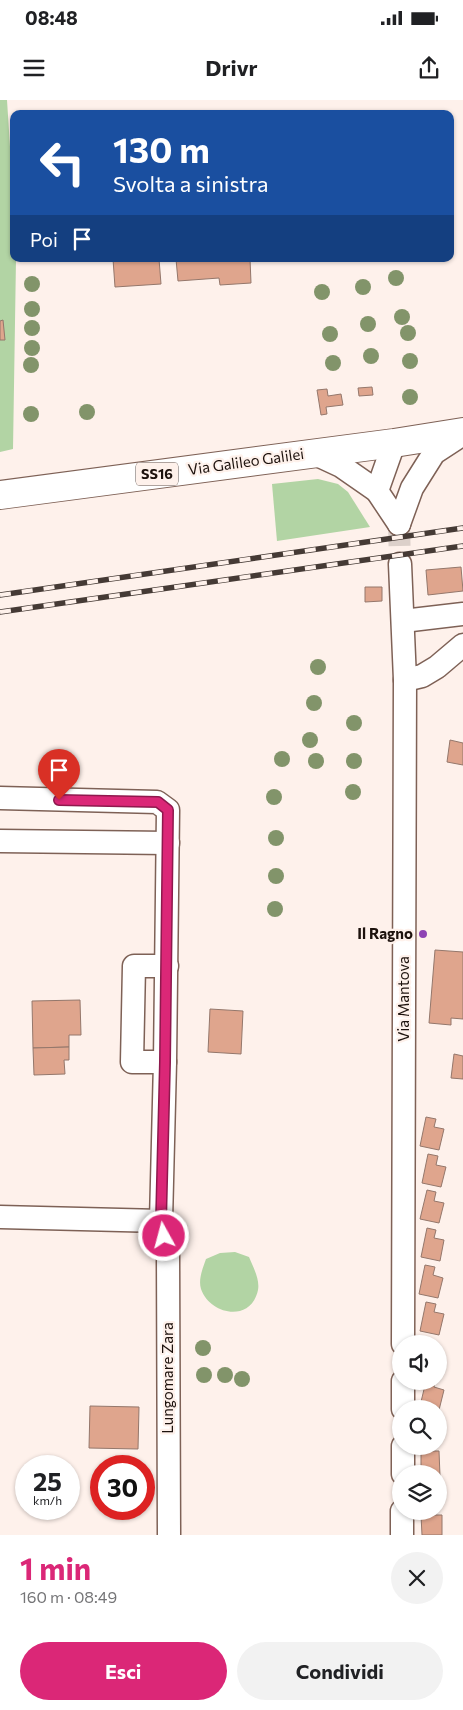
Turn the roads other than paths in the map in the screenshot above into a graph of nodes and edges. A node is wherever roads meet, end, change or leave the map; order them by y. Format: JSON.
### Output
{"nodes":[{"id":1,"x":463,"y":433,"type":"edge"},
{"id":2,"x":394,"y":443,"type":"junction"},
{"id":3,"x":313,"y":453,"type":"junction"},
{"id":4,"x":412,"y":488,"type":"junction"},
{"id":5,"x":377,"y":491,"type":"junction"},
{"id":6,"x":0,"y":495,"type":"edge"},
{"id":7,"x":400,"y":564,"type":"tunnel mouth"},
{"id":8,"x":463,"y":614,"type":"edge"},
{"id":9,"x":403,"y":621,"type":"junction"},
{"id":10,"x":463,"y":645,"type":"edge"},
{"id":11,"x":406,"y":680,"type":"junction"},
{"id":12,"x":0,"y":798,"type":"edge"},
{"id":13,"x":0,"y":841,"type":"edge"},
{"id":14,"x":168,"y":843,"type":"junction"},
{"id":15,"x":166,"y":966,"type":"junction"},
{"id":16,"x":165,"y":1062,"type":"junction"},
{"id":17,"x":0,"y":1217,"type":"edge"},
{"id":18,"x":161,"y":1221,"type":"junction"},
{"id":19,"x":403,"y":1335,"type":"edge"},
{"id":20,"x":402,"y":1520,"type":"edge"},
{"id":21,"x":169,"y":1535,"type":"edge"},
{"id":22,"x":402,"y":1535,"type":"edge"}],
"edges":[{"from":1,"to":2,"type":"main road","number":"SS16"},
{"from":1,"to":4,"type":"street"},
{"from":2,"to":3,"type":"main road","number":"SS16"},
{"from":2,"to":4,"type":"street"},
{"from":2,"to":5,"type":"street"},
{"from":3,"to":5,"type":"street"},
{"from":3,"to":6,"type":"main road","name":"Via Galileo Galilei","number":"SS16"},
{"from":4,"to":5,"type":"street"},
{"from":7,"to":9,"type":"street","name":"Via Mantova"},
{"from":8,"to":9,"type":"street"},
{"from":9,"to":11,"type":"street","name":"Via Mantova"},
{"from":10,"to":11,"type":"street"},
{"from":11,"to":19,"type":"street","name":"Via Mantova"},
{"from":12,"to":14,"type":"street","name":"Lungomare Zara"},
{"from":13,"to":14,"type":"street"},
{"from":14,"to":15,"type":"street","name":"Lungomare Zara"},
{"from":15,"to":16,"type":"street","name":"Lungomare Zara"},
{"from":15,"to":16,"type":"street"},
{"from":16,"to":18,"type":"street","name":"Lungomare Zara"},
{"from":17,"to":18,"type":"street"},
{"from":18,"to":21,"type":"street","name":"Lungomare Zara"},
{"from":20,"to":22,"type":"street"}]}
